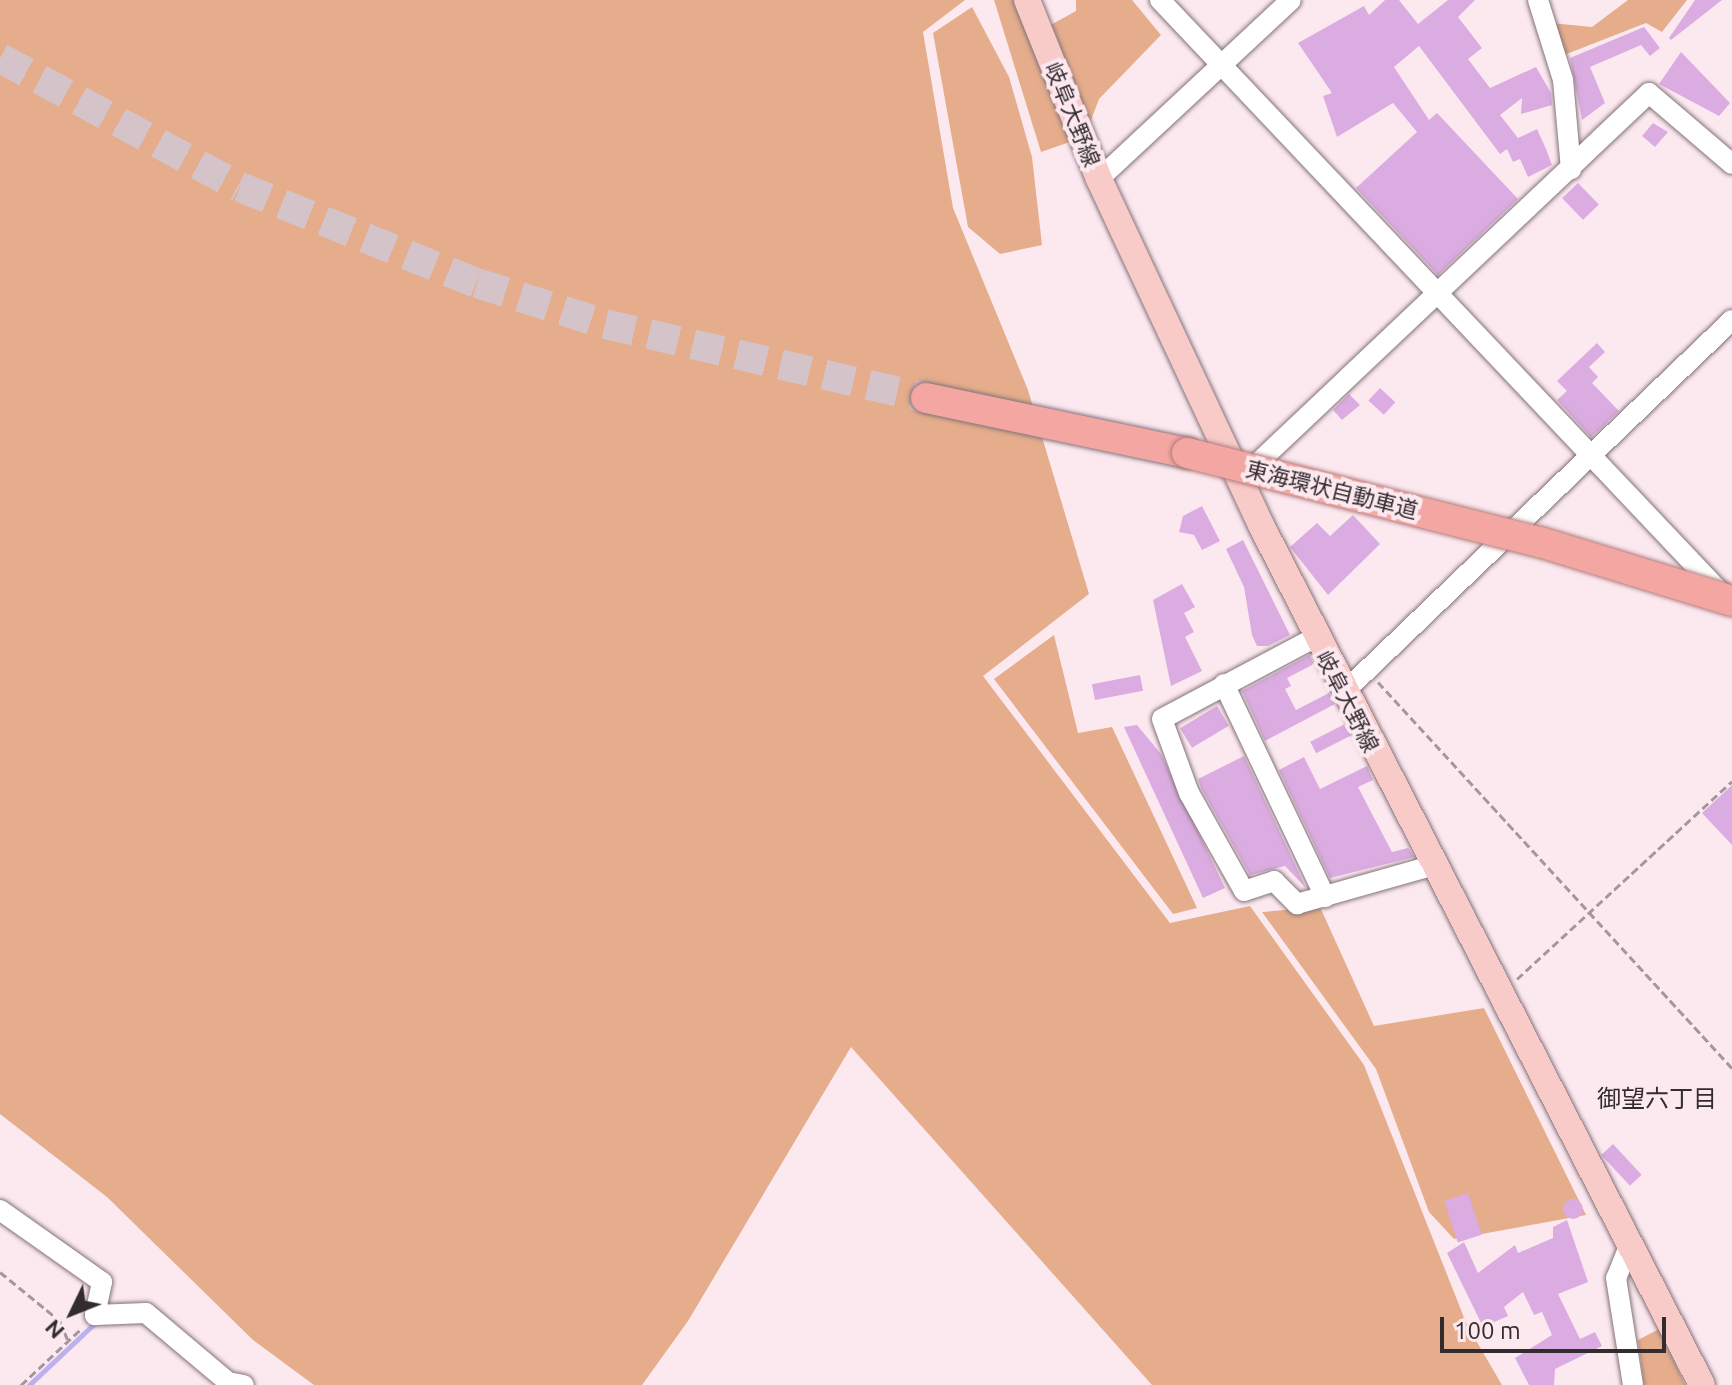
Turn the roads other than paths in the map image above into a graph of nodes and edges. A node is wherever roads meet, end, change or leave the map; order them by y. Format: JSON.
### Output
{"nodes":[{"id":1,"x":1027,"y":0,"type":"edge"},
{"id":2,"x":1160,"y":0,"type":"edge"},
{"id":3,"x":1291,"y":0,"type":"edge"},
{"id":4,"x":1538,"y":0,"type":"edge"},
{"id":5,"x":1221,"y":65,"type":"junction"},
{"id":6,"x":1732,"y":164,"type":"edge"},
{"id":7,"x":1571,"y":170,"type":"junction"},
{"id":8,"x":1099,"y":179,"type":"junction"},
{"id":9,"x":1441,"y":294,"type":"junction"},
{"id":10,"x":1732,"y":320,"type":"edge"},
{"id":11,"x":926,"y":398,"type":"tunnel mouth"},
{"id":12,"x":1590,"y":450,"type":"junction"},
{"id":13,"x":1239,"y":480,"type":"junction"},
{"id":14,"x":1732,"y":603,"type":"edge"},
{"id":15,"x":1316,"y":637,"type":"junction"},
{"id":16,"x":1224,"y":684,"type":"junction"},
{"id":17,"x":1343,"y":693,"type":"junction"},
{"id":18,"x":1431,"y":866,"type":"junction"},
{"id":19,"x":1325,"y":897,"type":"junction"},
{"id":20,"x":0,"y":1210,"type":"edge"},
{"id":21,"x":1628,"y":1249,"type":"junction"},
{"id":22,"x":244,"y":1385,"type":"edge"},
{"id":23,"x":1633,"y":1385,"type":"edge"},
{"id":24,"x":1702,"y":1385,"type":"edge"}],
"edges":[{"from":1,"to":8,"type":"main road","name":"岐阜大野線"},
{"from":2,"to":5,"type":"street"},
{"from":3,"to":5,"type":"street"},
{"from":4,"to":7,"type":"street"},
{"from":5,"to":8,"type":"street"},
{"from":5,"to":9,"type":"street"},
{"from":6,"to":7,"type":"street"},
{"from":7,"to":9,"type":"street"},
{"from":8,"to":13,"type":"main road","name":"岐阜大野線"},
{"from":9,"to":12,"type":"street"},
{"from":9,"to":13,"type":"street"},
{"from":10,"to":12,"type":"street"},
{"from":11,"to":14,"type":"highway","name":"東海環状自動車道","bridge":true},
{"from":12,"to":14,"type":"street"},
{"from":12,"to":17,"type":"street"},
{"from":13,"to":15,"type":"main road","name":"岐阜大野線"},
{"from":15,"to":16,"type":"street"},
{"from":15,"to":17,"type":"main road","name":"岐阜大野線"},
{"from":16,"to":19,"type":"street"},
{"from":16,"to":19,"type":"street"},
{"from":17,"to":18,"type":"main road","name":"岐阜大野線"},
{"from":18,"to":19,"type":"street"},
{"from":18,"to":21,"type":"main road","name":"岐阜大野線"},
{"from":20,"to":22,"type":"street"},
{"from":21,"to":23,"type":"street"},
{"from":21,"to":24,"type":"main road","name":"岐阜大野線"}]}
